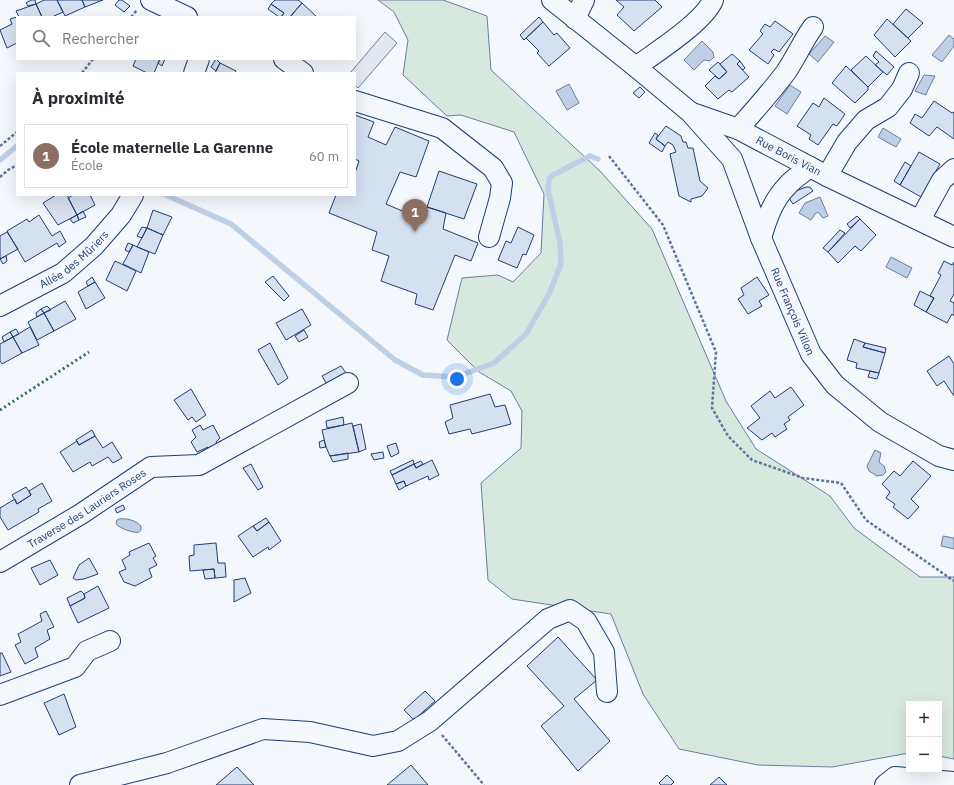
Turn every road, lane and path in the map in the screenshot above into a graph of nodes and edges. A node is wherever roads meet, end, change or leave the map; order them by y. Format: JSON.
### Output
{"nodes":[{"id":1,"x":151,"y":0,"type":"edge"},
{"id":2,"x":552,"y":0,"type":"edge"},
{"id":3,"x":584,"y":0,"type":"edge"},
{"id":4,"x":713,"y":0,"type":"edge"},
{"id":5,"x":185,"y":16,"type":"edge"},
{"id":6,"x":575,"y":19,"type":"junction"},
{"id":7,"x":813,"y":26,"type":"dead end"},
{"id":8,"x":92,"y":60,"type":"edge"},
{"id":9,"x":199,"y":60,"type":"edge"},
{"id":10,"x":285,"y":60,"type":"edge"},
{"id":11,"x":636,"y":67,"type":"junction"},
{"id":12,"x":83,"y":72,"type":"edge"},
{"id":13,"x":194,"y":72,"type":"edge"},
{"id":14,"x":302,"y":72,"type":"edge"},
{"id":15,"x":909,"y":73,"type":"dead end"},
{"id":16,"x":356,"y":101,"type":"edge"},
{"id":17,"x":690,"y":112,"type":"junction"},
{"id":18,"x":738,"y":129,"type":"junction"},
{"id":19,"x":16,"y":133,"type":"edge"},
{"id":20,"x":0,"y":146,"type":"edge"},
{"id":21,"x":609,"y":156,"type":"dead end"},
{"id":22,"x":16,"y":166,"type":"edge"},
{"id":23,"x":954,"y":169,"type":"edge"},
{"id":24,"x":818,"y":171,"type":"junction"},
{"id":25,"x":0,"y":177,"type":"edge"},
{"id":26,"x":132,"y":196,"type":"edge"},
{"id":27,"x":920,"y":220,"type":"junction"},
{"id":28,"x":489,"y":237,"type":"dead end"},
{"id":29,"x":954,"y":237,"type":"edge"},
{"id":30,"x":761,"y":238,"type":"junction"},
{"id":31,"x":0,"y":306,"type":"edge"},
{"id":32,"x":348,"y":383,"type":"dead end"},
{"id":33,"x":954,"y":460,"type":"edge"},
{"id":34,"x":0,"y":562,"type":"edge"},
{"id":35,"x":954,"y":581,"type":"edge"},
{"id":36,"x":110,"y":641,"type":"dead end"},
{"id":37,"x":607,"y":692,"type":"dead end"},
{"id":38,"x":0,"y":695,"type":"edge"},
{"id":39,"x":430,"y":721,"type":"junction"},
{"id":40,"x":954,"y":782,"type":"edge"},
{"id":41,"x":80,"y":785,"type":"edge"},
{"id":42,"x":484,"y":785,"type":"edge"},
{"id":43,"x":885,"y":785,"type":"edge"}],
"edges":[{"from":1,"to":5,"type":"street"},
{"from":2,"to":6,"type":"street","name":"Rue François Villon"},
{"from":3,"to":6,"type":"street"},
{"from":4,"to":11,"type":"street"},
{"from":6,"to":11,"type":"street","name":"Rue François Villon"},
{"from":7,"to":18,"type":"street"},
{"from":8,"to":12,"type":"path"},
{"from":9,"to":13,"type":"street"},
{"from":10,"to":14,"type":"street"},
{"from":11,"to":17,"type":"street","name":"Rue François Villon"},
{"from":15,"to":24,"type":"street"},
{"from":16,"to":28,"type":"street"},
{"from":17,"to":18,"type":"street","name":"Rue François Villon"},
{"from":17,"to":30,"type":"street","name":"Rue François Villon"},
{"from":18,"to":24,"type":"street","name":"Rue Boris Vian"},
{"from":19,"to":20,"type":"path"},
{"from":21,"to":35,"type":"path"},
{"from":22,"to":25,"type":"path"},
{"from":23,"to":27,"type":"street"},
{"from":24,"to":27,"type":"street","name":"Rue Boris Vian"},
{"from":24,"to":30,"type":"street"},
{"from":26,"to":31,"type":"street","name":"Allée des Mûriers"},
{"from":27,"to":29,"type":"street","name":"Rue Boris Vian"},
{"from":30,"to":33,"type":"street","name":"Rue François Villon"},
{"from":32,"to":34,"type":"street","name":"Traverse des Lauriers Roses"},
{"from":36,"to":38,"type":"street"},
{"from":37,"to":39,"type":"street"},
{"from":39,"to":41,"type":"street"},
{"from":39,"to":42,"type":"path"},
{"from":40,"to":43,"type":"street"}]}
